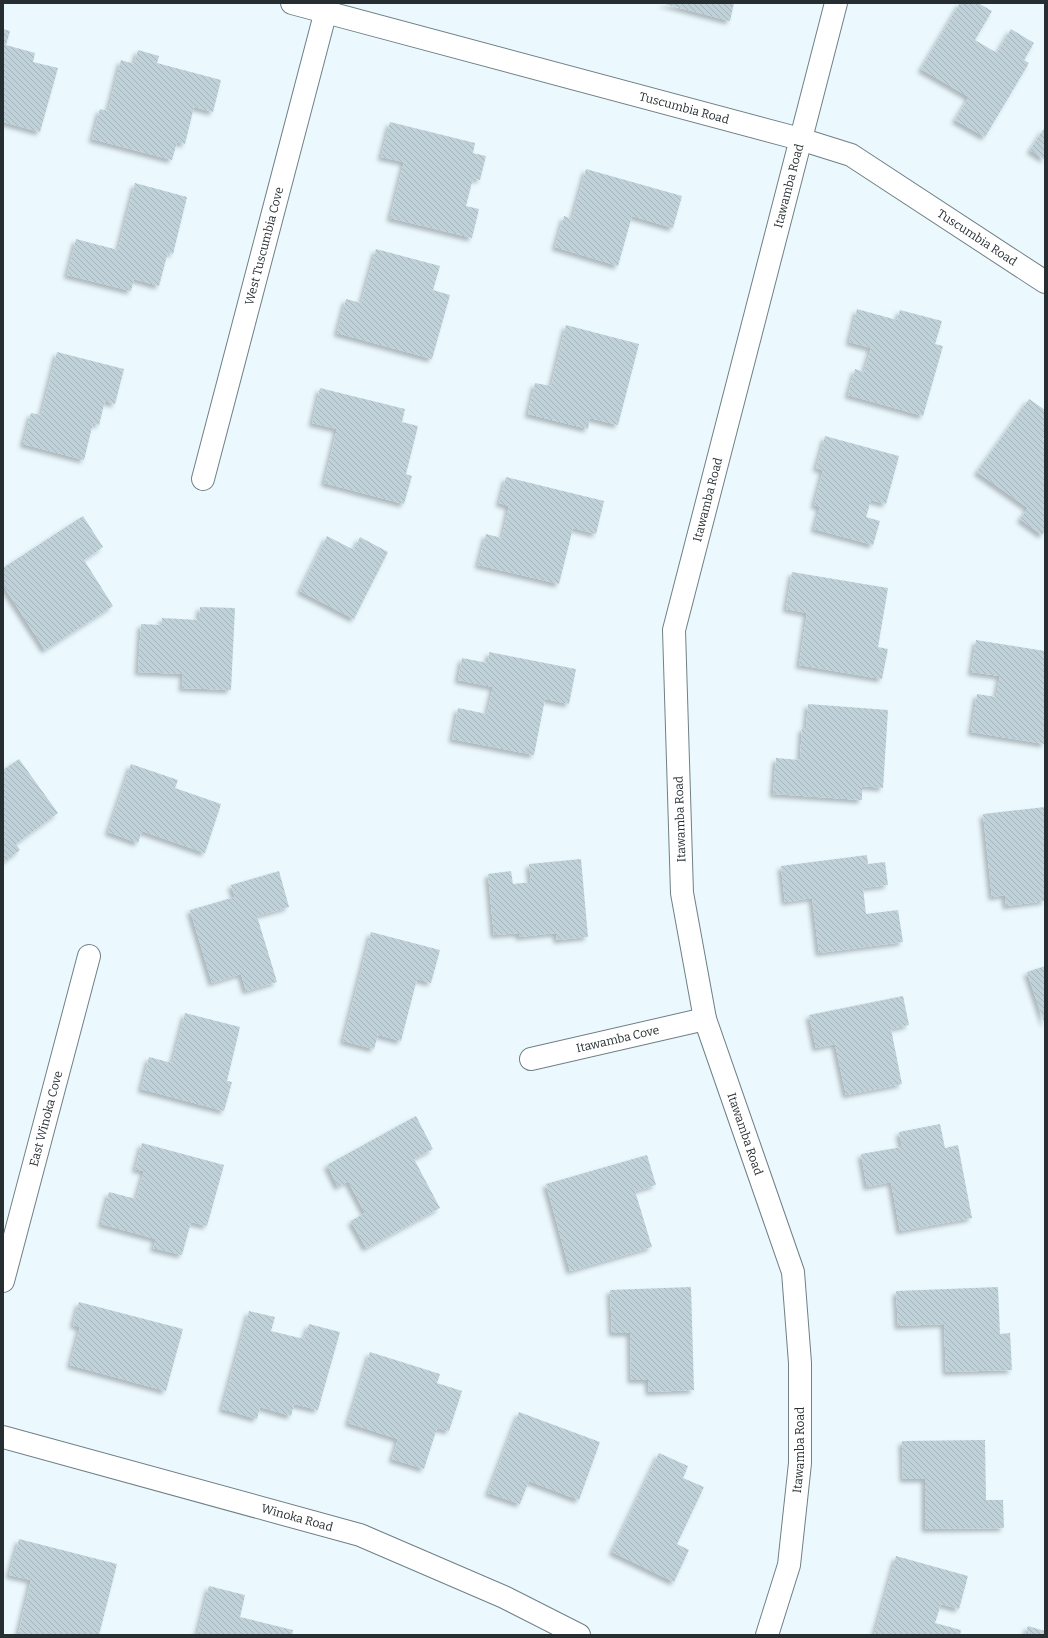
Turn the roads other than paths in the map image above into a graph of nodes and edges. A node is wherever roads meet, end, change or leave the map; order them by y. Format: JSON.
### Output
{"nodes":[{"id":1,"x":292,"y":3,"type":"edge"},
{"id":2,"x":836,"y":3,"type":"edge"},
{"id":3,"x":327,"y":7,"type":"edge"},
{"id":4,"x":800,"y":140,"type":"junction"},
{"id":5,"x":1045,"y":282,"type":"edge"},
{"id":6,"x":203,"y":479,"type":"dead end"},
{"id":7,"x":89,"y":956,"type":"dead end"},
{"id":8,"x":705,"y":1019,"type":"junction"},
{"id":9,"x":531,"y":1059,"type":"dead end"},
{"id":10,"x":3,"y":1281,"type":"edge"},
{"id":11,"x":3,"y":1437,"type":"edge"},
{"id":12,"x":579,"y":1635,"type":"edge"},
{"id":13,"x":767,"y":1635,"type":"edge"}],
"edges":[{"from":1,"to":3,"type":"street","name":"Tuscumbia Road"},
{"from":2,"to":4,"type":"street","name":"Itawamba Road"},
{"from":3,"to":4,"type":"street","name":"Tuscumbia Road"},
{"from":3,"to":6,"type":"street","name":"West Tuscumbia Cove"},
{"from":4,"to":5,"type":"street","name":"Tuscumbia Road"},
{"from":4,"to":8,"type":"street","name":"Itawamba Road"},
{"from":7,"to":10,"type":"street","name":"East Winoka Cove"},
{"from":8,"to":9,"type":"street","name":"Itawamba Cove"},
{"from":8,"to":13,"type":"street","name":"Itawamba Road"},
{"from":11,"to":12,"type":"street","name":"Winoka Road"}]}
